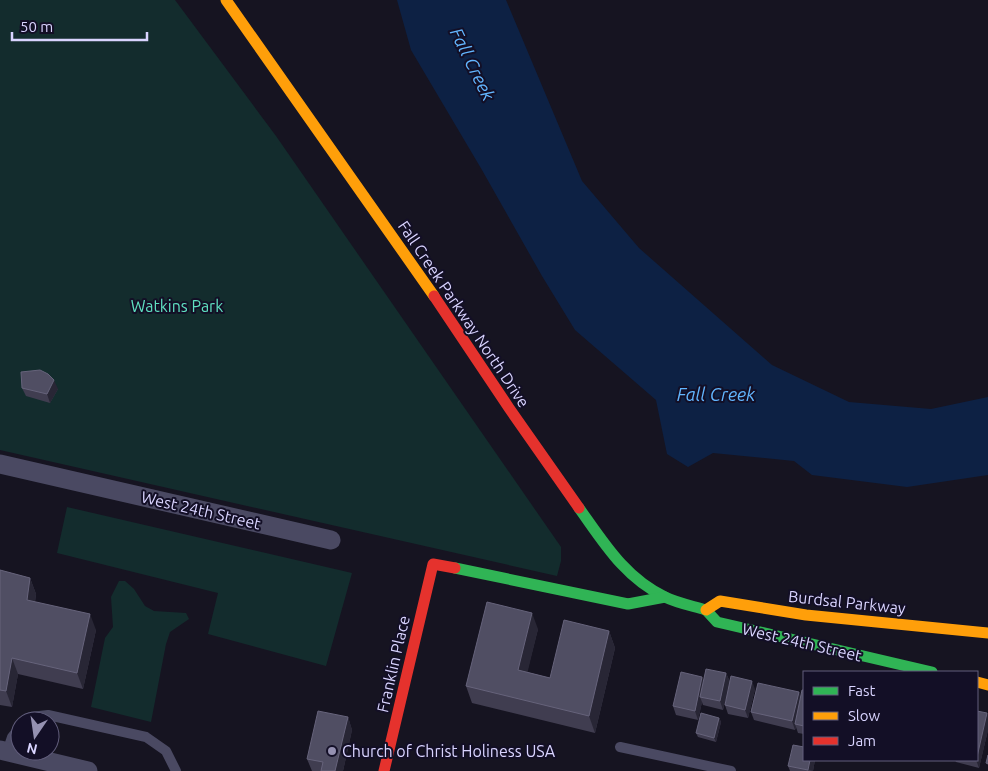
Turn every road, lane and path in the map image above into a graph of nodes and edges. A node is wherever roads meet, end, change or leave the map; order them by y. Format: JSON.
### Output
{"nodes":[{"id":1,"x":226,"y":0,"type":"edge"},
{"id":2,"x":0,"y":464,"type":"edge"},
{"id":3,"x":331,"y":540,"type":"dead end"},
{"id":4,"x":665,"y":597,"type":"junction"},
{"id":5,"x":706,"y":610,"type":"junction"},
{"id":6,"x":988,"y":633,"type":"edge"},
{"id":7,"x":928,"y":671,"type":"edge"},
{"id":8,"x":60,"y":718,"type":"edge"},
{"id":9,"x":10,"y":740,"type":"edge"},
{"id":10,"x":620,"y":747,"type":"dead end"},
{"id":11,"x":4,"y":751,"type":"edge"},
{"id":12,"x":88,"y":771,"type":"edge"},
{"id":13,"x":176,"y":771,"type":"edge"},
{"id":14,"x":384,"y":771,"type":"edge"},
{"id":15,"x":731,"y":771,"type":"edge"}],
"edges":[{"from":1,"to":4,"type":"street","name":"Fall Creek Parkway North Drive"},
{"from":2,"to":3,"type":"street","name":"West 24th Street"},
{"from":4,"to":5,"type":"street","name":"Fall Creek Parkway North Drive"},
{"from":4,"to":14,"type":"street","name":"Franklin Place"},
{"from":5,"to":6,"type":"street","name":"Burdsal Parkway"},
{"from":5,"to":7,"type":"street","name":"West 24th Street"},
{"from":8,"to":13,"type":"lane"},
{"from":9,"to":11,"type":"lane"},
{"from":10,"to":15,"type":"lane"},
{"from":11,"to":12,"type":"street"}]}
